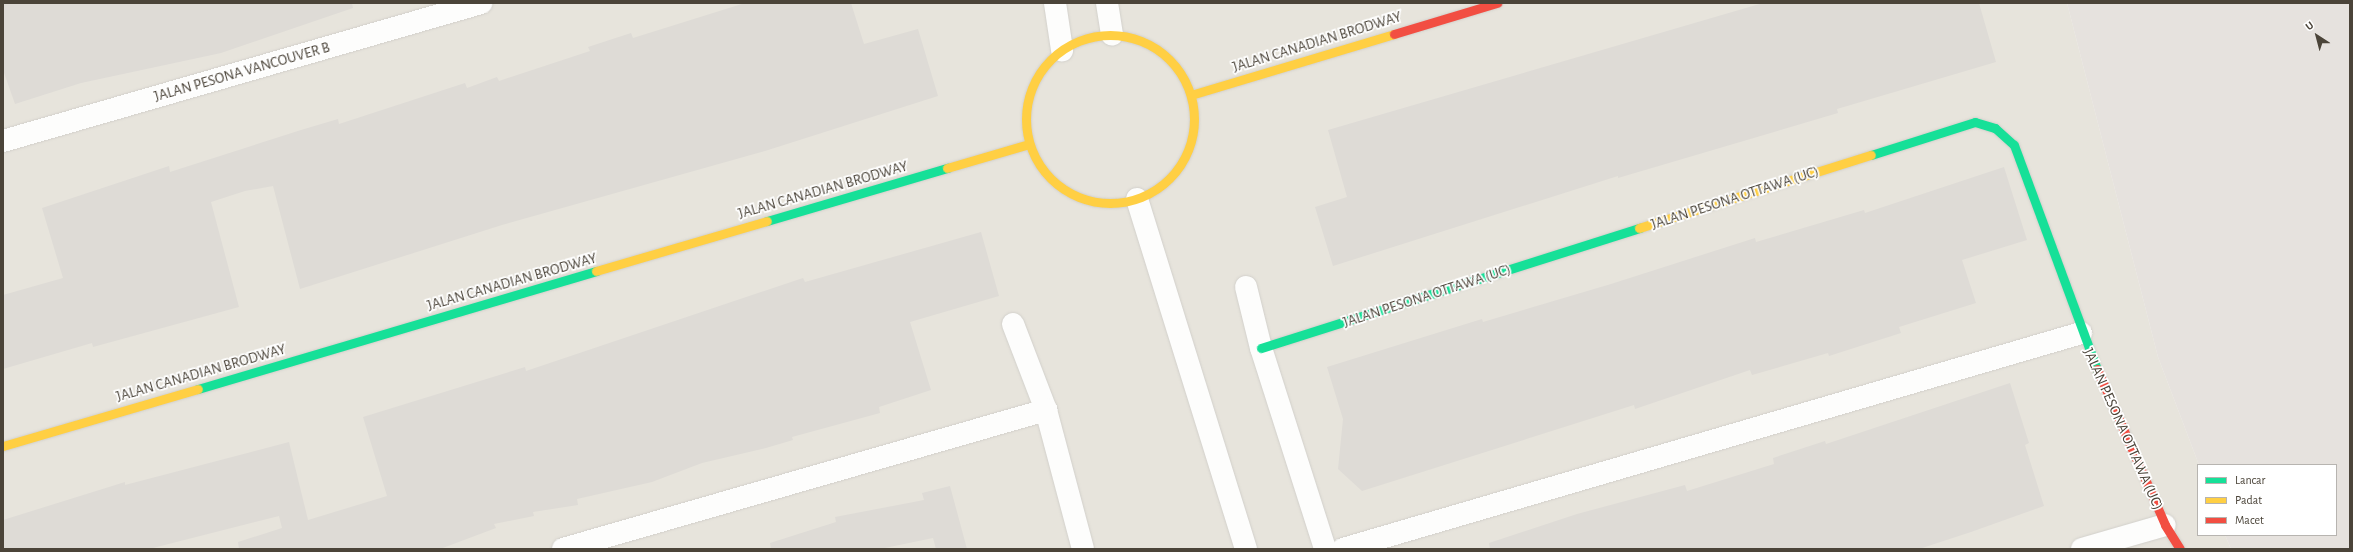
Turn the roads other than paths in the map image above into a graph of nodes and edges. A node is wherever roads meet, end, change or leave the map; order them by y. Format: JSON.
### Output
{"nodes":[{"id":1,"x":481,"y":3,"type":"edge"},
{"id":2,"x":1055,"y":3,"type":"edge"},
{"id":3,"x":1107,"y":3,"type":"edge"},
{"id":4,"x":1497,"y":3,"type":"edge"},
{"id":5,"x":1112,"y":35,"type":"junction"},
{"id":6,"x":1062,"y":50,"type":"junction"},
{"id":7,"x":1191,"y":95,"type":"junction"},
{"id":8,"x":3,"y":141,"type":"edge"},
{"id":9,"x":1029,"y":144,"type":"junction"},
{"id":10,"x":1137,"y":199,"type":"junction"},
{"id":11,"x":1246,"y":287,"type":"dead end"},
{"id":12,"x":1014,"y":324,"type":"dead end"},
{"id":13,"x":2081,"y":333,"type":"junction"},
{"id":14,"x":1260,"y":348,"type":"junction"},
{"id":15,"x":1046,"y":410,"type":"junction"},
{"id":16,"x":3,"y":446,"type":"edge"},
{"id":17,"x":2165,"y":525,"type":"junction"},
{"id":18,"x":563,"y":549,"type":"edge"},
{"id":19,"x":1084,"y":549,"type":"edge"},
{"id":20,"x":1246,"y":549,"type":"edge"},
{"id":21,"x":1325,"y":549,"type":"edge"},
{"id":22,"x":1343,"y":549,"type":"edge"},
{"id":23,"x":2082,"y":549,"type":"edge"},
{"id":24,"x":2180,"y":549,"type":"edge"}],
"edges":[{"from":1,"to":8,"type":"street","name":"JALAN PESONA VANCOUVER B"},
{"from":2,"to":6,"type":"street"},
{"from":3,"to":5,"type":"street"},
{"from":4,"to":7,"type":"street","name":"JALAN CANADIAN BRODWAY"},
{"from":5,"to":6,"type":"street"},
{"from":5,"to":7,"type":"street"},
{"from":6,"to":9,"type":"street"},
{"from":7,"to":10,"type":"street"},
{"from":9,"to":10,"type":"street"},
{"from":9,"to":16,"type":"street","name":"JALAN CANADIAN BRODWAY"},
{"from":10,"to":20,"type":"street"},
{"from":11,"to":14,"type":"street"},
{"from":12,"to":15,"type":"street"},
{"from":13,"to":14,"type":"street","name":"JALAN PESONA OTTAWA (UC)"},
{"from":13,"to":17,"type":"street","name":"JALAN PESONA OTTAWA (UC)"},
{"from":13,"to":22,"type":"street","name":"JALAN PESONA OTTAWA (UC)"},
{"from":14,"to":21,"type":"street"},
{"from":15,"to":18,"type":"street"},
{"from":15,"to":19,"type":"street"},
{"from":17,"to":23,"type":"street","name":"JALAN PESONA OTTAWA (UC)"},
{"from":17,"to":24,"type":"street","name":"JALAN PESONA OTTAWA (UC)"}]}
